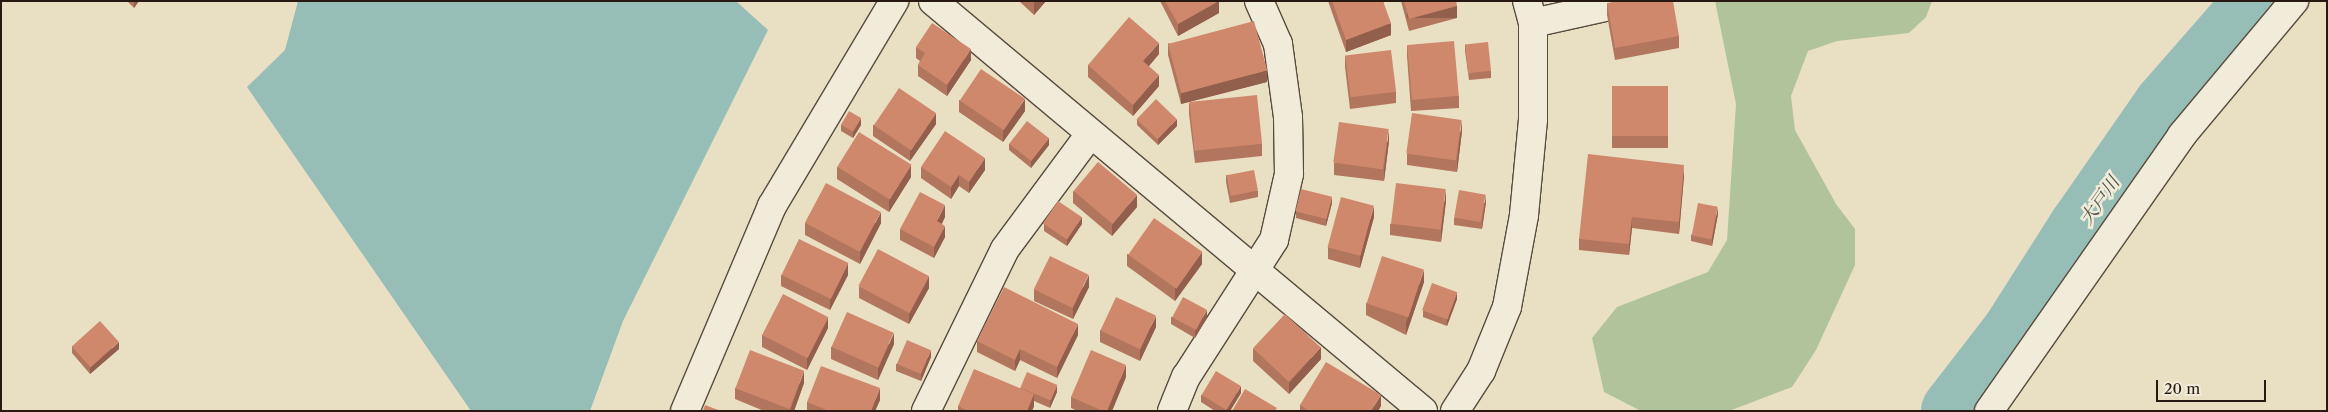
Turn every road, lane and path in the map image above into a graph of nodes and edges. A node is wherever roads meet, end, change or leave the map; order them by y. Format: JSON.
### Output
{"nodes":[{"id":1,"x":894,"y":1,"type":"edge"},
{"id":2,"x":933,"y":1,"type":"edge"},
{"id":3,"x":1259,"y":1,"type":"edge"},
{"id":4,"x":1632,"y":1,"type":"edge"},
{"id":5,"x":2294,"y":1,"type":"edge"},
{"id":6,"x":1530,"y":12,"type":"edge"},
{"id":7,"x":1090,"y":134,"type":"junction"},
{"id":8,"x":1256,"y":272,"type":"junction"},
{"id":9,"x":685,"y":411,"type":"edge"},
{"id":10,"x":926,"y":411,"type":"edge"},
{"id":11,"x":1172,"y":411,"type":"edge"},
{"id":12,"x":1423,"y":411,"type":"edge"},
{"id":13,"x":1454,"y":411,"type":"edge"},
{"id":14,"x":1989,"y":411,"type":"edge"}],
"edges":[{"from":1,"to":9,"type":"street"},
{"from":2,"to":7,"type":"street"},
{"from":3,"to":8,"type":"street"},
{"from":4,"to":6,"type":"street"},
{"from":5,"to":14,"type":"street"},
{"from":6,"to":13,"type":"street"},
{"from":7,"to":8,"type":"street"},
{"from":7,"to":10,"type":"street"},
{"from":8,"to":11,"type":"street"},
{"from":8,"to":12,"type":"street"}]}
